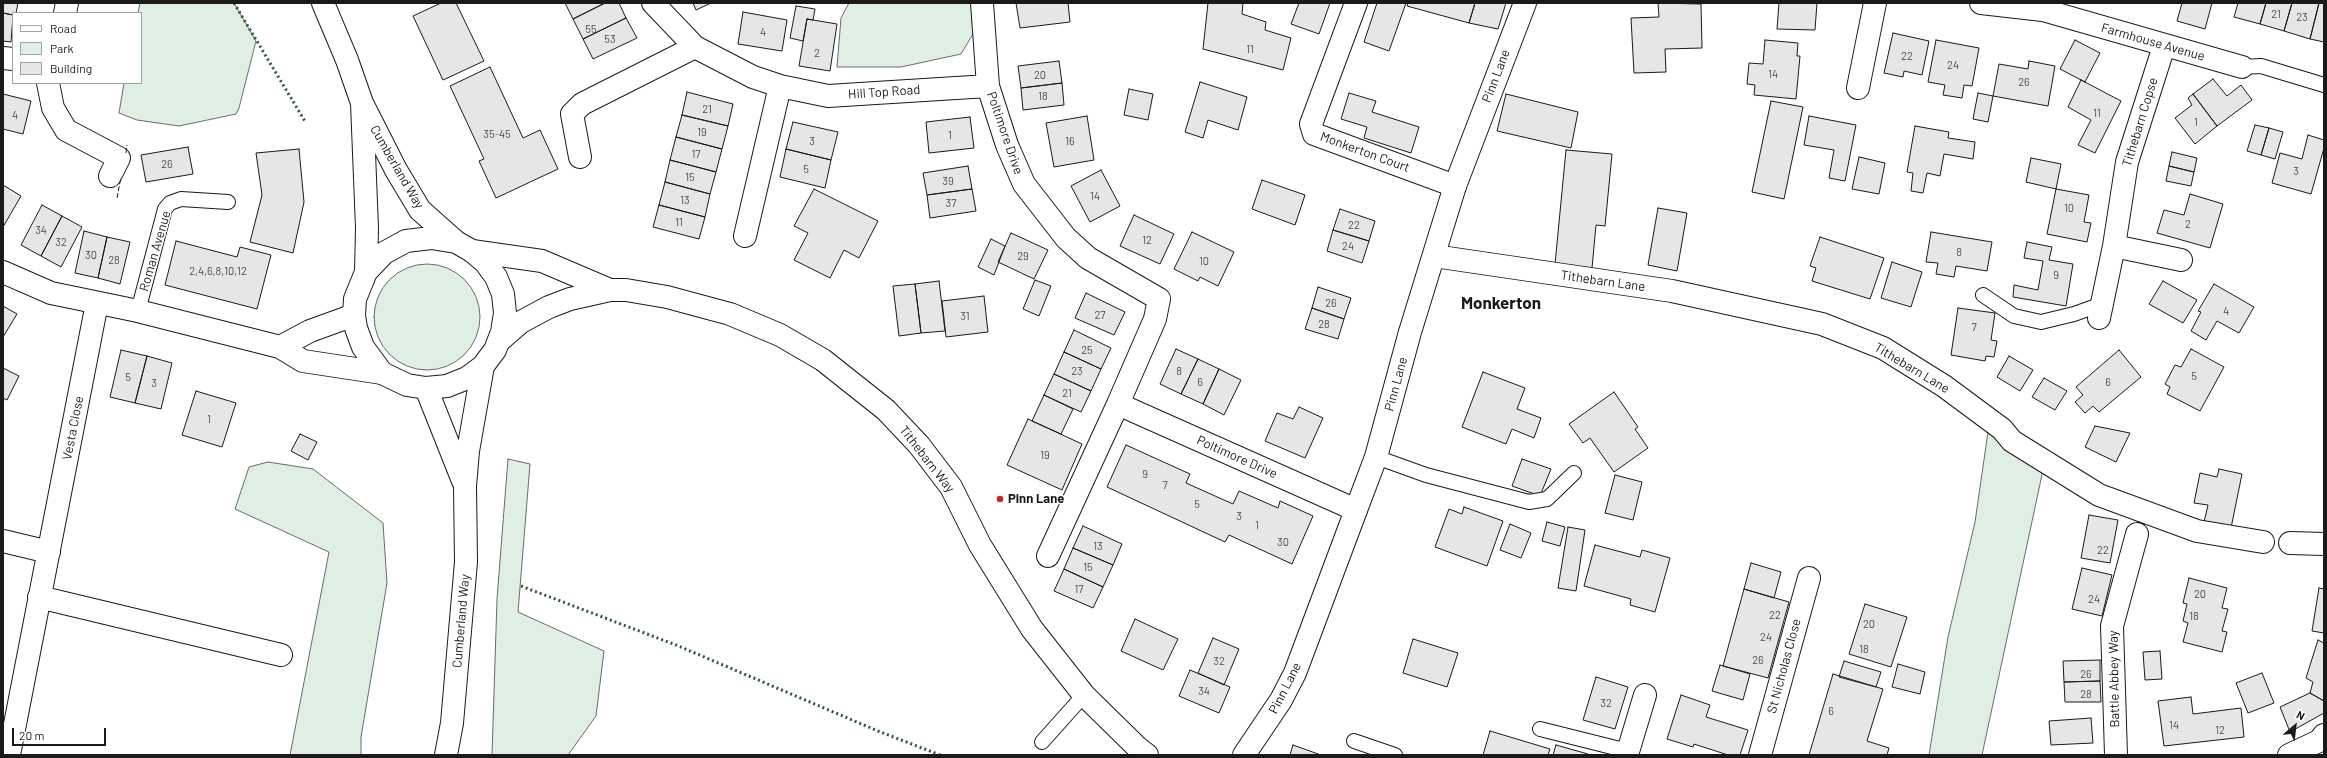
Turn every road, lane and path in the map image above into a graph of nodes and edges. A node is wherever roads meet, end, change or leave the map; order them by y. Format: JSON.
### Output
{"nodes":[{"id":1,"x":323,"y":3,"type":"edge"},
{"id":2,"x":653,"y":3,"type":"edge"},
{"id":3,"x":982,"y":3,"type":"edge"},
{"id":4,"x":1356,"y":3,"type":"edge"},
{"id":5,"x":1525,"y":3,"type":"edge"},
{"id":6,"x":1875,"y":3,"type":"edge"},
{"id":7,"x":1981,"y":3,"type":"edge"},
{"id":8,"x":2164,"y":46,"type":"junction"},
{"id":9,"x":695,"y":47,"type":"junction"},
{"id":10,"x":2242,"y":68,"type":"joint"},
{"id":11,"x":48,"y":84,"type":"edge"},
{"id":12,"x":2324,"y":85,"type":"edge"},
{"id":13,"x":780,"y":86,"type":"junction"},
{"id":14,"x":988,"y":86,"type":"junction"},
{"id":15,"x":1858,"y":88,"type":"dead end"},
{"id":16,"x":362,"y":103,"type":"junction"},
{"id":17,"x":580,"y":157,"type":"dead end"},
{"id":18,"x":110,"y":176,"type":"dead end"},
{"id":19,"x":1455,"y":186,"type":"junction"},
{"id":20,"x":228,"y":202,"type":"dead end"},
{"id":21,"x":745,"y":236,"type":"dead end"},
{"id":22,"x":464,"y":246,"type":"junction"},
{"id":23,"x":2114,"y":246,"type":"junction"},
{"id":24,"x":1434,"y":256,"type":"junction"},
{"id":25,"x":2181,"y":260,"type":"dead end"},
{"id":26,"x":3,"y":272,"type":"edge"},
{"id":27,"x":366,"y":272,"type":"junction"},
{"id":28,"x":610,"y":290,"type":"junction"},
{"id":29,"x":1983,"y":295,"type":"dead end"},
{"id":30,"x":97,"y":303,"type":"junction"},
{"id":31,"x":138,"y":311,"type":"junction"},
{"id":32,"x":2100,"y":311,"type":"joint"},
{"id":33,"x":354,"y":315,"type":"junction"},
{"id":34,"x":499,"y":341,"type":"junction"},
{"id":35,"x":280,"y":347,"type":"junction"},
{"id":36,"x":483,"y":366,"type":"junction"},
{"id":37,"x":382,"y":373,"type":"junction"},
{"id":38,"x":426,"y":388,"type":"junction"},
{"id":39,"x":1118,"y":404,"type":"junction"},
{"id":40,"x":1376,"y":457,"type":"junction"},
{"id":41,"x":1574,"y":473,"type":"dead end"},
{"id":42,"x":465,"y":486,"type":"junction"},
{"id":43,"x":1356,"y":510,"type":"junction"},
{"id":44,"x":2137,"y":534,"type":"dead end"},
{"id":45,"x":3,"y":541,"type":"edge"},
{"id":46,"x":2263,"y":542,"type":"dead end"},
{"id":47,"x":2290,"y":543,"type":"dead end"},
{"id":48,"x":2324,"y":544,"type":"edge"},
{"id":49,"x":49,"y":552,"type":"junction"},
{"id":50,"x":1048,"y":556,"type":"dead end"},
{"id":51,"x":1809,"y":578,"type":"dead end"},
{"id":52,"x":40,"y":597,"type":"junction"},
{"id":53,"x":281,"y":655,"type":"dead end"},
{"id":54,"x":1084,"y":695,"type":"junction"},
{"id":55,"x":1645,"y":695,"type":"dead end"},
{"id":56,"x":1540,"y":729,"type":"dead end"},
{"id":57,"x":2324,"y":735,"type":"edge"},
{"id":58,"x":1354,"y":741,"type":"dead end"},
{"id":59,"x":1042,"y":742,"type":"dead end"},
{"id":60,"x":1389,"y":754,"type":"edge"},
{"id":61,"x":1633,"y":754,"type":"edge"},
{"id":62,"x":8,"y":755,"type":"edge"},
{"id":63,"x":446,"y":755,"type":"edge"},
{"id":64,"x":1147,"y":755,"type":"edge"},
{"id":65,"x":1244,"y":755,"type":"edge"},
{"id":66,"x":1760,"y":755,"type":"edge"},
{"id":67,"x":2116,"y":755,"type":"edge"},
{"id":68,"x":2289,"y":755,"type":"edge"}],
"edges":[{"from":1,"to":16,"type":"street","name":"Cumberland Way"},
{"from":2,"to":9,"type":"street","name":"Hill Top Road"},
{"from":3,"to":14,"type":"street","name":"Poltimore Drive"},
{"from":4,"to":19,"type":"street","name":"Monkerton Court"},
{"from":5,"to":19,"type":"street","name":"Pinn Lane"},
{"from":6,"to":15,"type":"street"},
{"from":7,"to":8,"type":"street","name":"Farmhouse Avenue"},
{"from":8,"to":10,"type":"street","name":"Farmhouse Avenue"},
{"from":8,"to":23,"type":"street","name":"Tithebarn Copse"},
{"from":9,"to":13,"type":"street","name":"Hill Top Road"},
{"from":9,"to":17,"type":"street"},
{"from":10,"to":12,"type":"lane","name":"Farmhouse Avenue"},
{"from":11,"to":18,"type":"street"},
{"from":13,"to":14,"type":"street","name":"Hill Top Road"},
{"from":13,"to":21,"type":"street"},
{"from":14,"to":39,"type":"street","name":"Poltimore Drive"},
{"from":16,"to":22,"type":"street","name":"Cumberland Way"},
{"from":16,"to":27,"type":"street","name":"Cumberland Way"},
{"from":19,"to":24,"type":"street","name":"Pinn Lane"},
{"from":20,"to":31,"type":"lane","name":"Roman Avenue"},
{"from":22,"to":27,"type":"street","name":"Cumberland Way"},
{"from":22,"to":28,"type":"street","name":"Tithebarn Way"},
{"from":22,"to":34,"type":"street","name":"Cumberland Way"},
{"from":23,"to":25,"type":"street"},
{"from":23,"to":32,"type":"street","name":"Tithebarn Copse"},
{"from":24,"to":40,"type":"street","name":"Pinn Lane"},
{"from":24,"to":46,"type":"street","name":"Tithebarn Lane"},
{"from":26,"to":30,"type":"street"},
{"from":27,"to":33,"type":"street","name":"Cumberland Way"},
{"from":28,"to":34,"type":"street","name":"Tithebarn Way"},
{"from":28,"to":54,"type":"street","name":"Tithebarn Way"},
{"from":29,"to":32,"type":"lane"},
{"from":30,"to":31,"type":"street"},
{"from":30,"to":49,"type":"street","name":"Vesta Close"},
{"from":31,"to":35,"type":"street"},
{"from":33,"to":35,"type":"street"},
{"from":33,"to":37,"type":"street","name":"Cumberland Way"},
{"from":34,"to":36,"type":"street","name":"Cumberland Way"},
{"from":35,"to":37,"type":"street"},
{"from":36,"to":38,"type":"street","name":"Cumberland Way"},
{"from":36,"to":42,"type":"street","name":"Cumberland Way"},
{"from":37,"to":38,"type":"street","name":"Cumberland Way"},
{"from":38,"to":42,"type":"street","name":"Cumberland Way"},
{"from":39,"to":43,"type":"street","name":"Poltimore Drive"},
{"from":39,"to":50,"type":"street","name":"Poltimore Drive"},
{"from":40,"to":41,"type":"lane"},
{"from":40,"to":43,"type":"street","name":"Pinn Lane"},
{"from":42,"to":63,"type":"street","name":"Cumberland Way"},
{"from":43,"to":65,"type":"street","name":"Pinn Lane"},
{"from":44,"to":67,"type":"street","name":"Battle Abbey Way"},
{"from":45,"to":49,"type":"street"},
{"from":47,"to":48,"type":"street"},
{"from":49,"to":52,"type":"street","name":"Vesta Close"},
{"from":51,"to":66,"type":"street","name":"St Nicholas Close"},
{"from":52,"to":53,"type":"street"},
{"from":52,"to":62,"type":"street","name":"Vesta Close"},
{"from":54,"to":59,"type":"lane"},
{"from":54,"to":64,"type":"street","name":"Tithebarn Way"},
{"from":55,"to":61,"type":"street"},
{"from":56,"to":61,"type":"lane"},
{"from":57,"to":68,"type":"street"},
{"from":58,"to":60,"type":"lane"}]}
